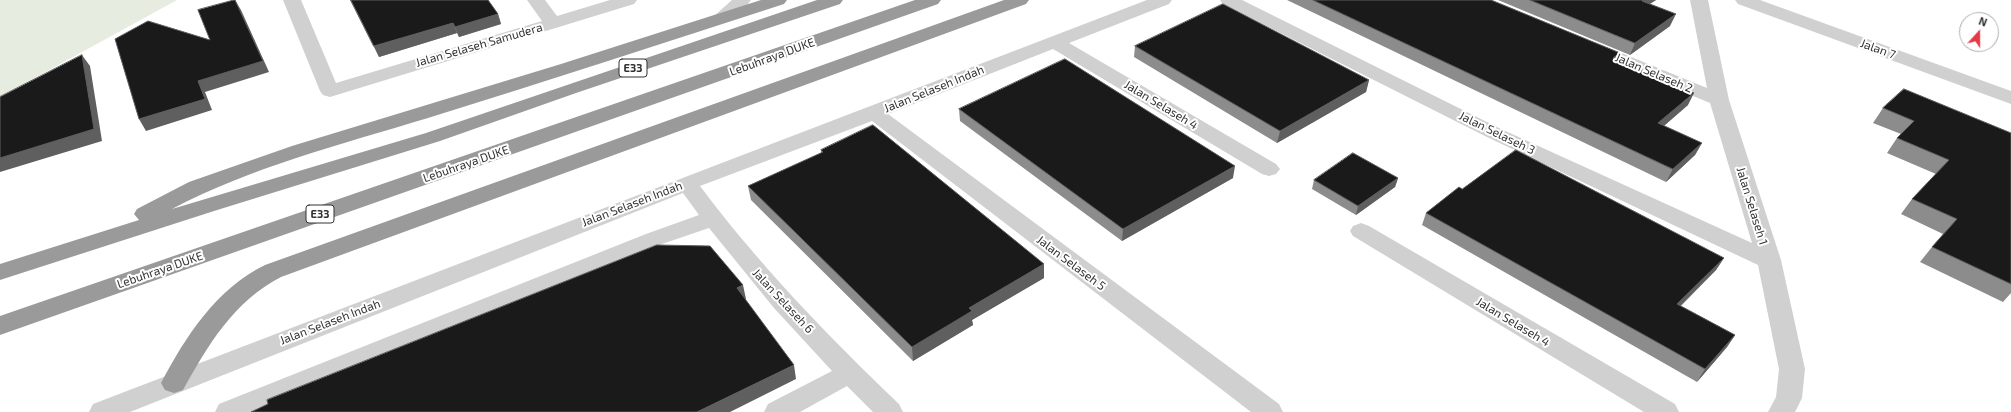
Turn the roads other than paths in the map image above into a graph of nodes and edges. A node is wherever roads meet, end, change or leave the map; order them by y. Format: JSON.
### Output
{"nodes":[{"id":1,"x":292,"y":0,"type":"edge"},
{"id":2,"x":628,"y":0,"type":"edge"},
{"id":3,"x":742,"y":0,"type":"edge"},
{"id":4,"x":778,"y":0,"type":"edge"},
{"id":5,"x":834,"y":0,"type":"edge"},
{"id":6,"x":932,"y":0,"type":"edge"},
{"id":7,"x":1020,"y":0,"type":"edge"},
{"id":8,"x":1163,"y":0,"type":"edge"},
{"id":9,"x":1229,"y":0,"type":"edge"},
{"id":10,"x":1699,"y":0,"type":"edge"},
{"id":11,"x":1744,"y":0,"type":"edge"},
{"id":12,"x":543,"y":1,"type":"edge"},
{"id":13,"x":722,"y":17,"type":"junction"},
{"id":14,"x":553,"y":23,"type":"junction"},
{"id":15,"x":1574,"y":40,"type":"edge"},
{"id":16,"x":1054,"y":42,"type":"junction"},
{"id":17,"x":2011,"y":98,"type":"edge"},
{"id":18,"x":1719,"y":100,"type":"junction"},
{"id":19,"x":874,"y":113,"type":"junction"},
{"id":20,"x":1269,"y":169,"type":"dead end"},
{"id":21,"x":687,"y":183,"type":"junction"},
{"id":22,"x":712,"y":219,"type":"junction"},
{"id":23,"x":1361,"y":232,"type":"dead end"},
{"id":24,"x":89,"y":242,"type":"junction"},
{"id":25,"x":1769,"y":260,"type":"junction"},
{"id":26,"x":0,"y":272,"type":"edge"},
{"id":27,"x":0,"y":326,"type":"edge"},
{"id":28,"x":850,"y":373,"type":"junction"},
{"id":29,"x":174,"y":383,"type":"junction"},
{"id":30,"x":102,"y":412,"type":"edge"},
{"id":31,"x":228,"y":412,"type":"edge"},
{"id":32,"x":777,"y":412,"type":"edge"},
{"id":33,"x":890,"y":412,"type":"edge"},
{"id":34,"x":1270,"y":412,"type":"edge"},
{"id":35,"x":1666,"y":412,"type":"edge"},
{"id":36,"x":1781,"y":412,"type":"edge"}],
"edges":[{"from":1,"to":14,"type":"street","name":"Jalan Selaseh Samudera"},
{"from":2,"to":14,"type":"street","name":"Jalan Selaseh Samudera"},
{"from":3,"to":13,"type":"street"},
{"from":4,"to":13,"type":"highway"},
{"from":5,"to":24,"type":"highway","number":"E33"},
{"from":6,"to":27,"type":"highway","name":"Lebuhraya DUKE","number":"E33"},
{"from":7,"to":29,"type":"highway"},
{"from":8,"to":16,"type":"street","name":"Jalan Selaseh Indah"},
{"from":9,"to":25,"type":"street","name":"Jalan Selaseh 3"},
{"from":10,"to":18,"type":"street","name":"Jalan Selaseh 1"},
{"from":11,"to":17,"type":"street","name":"Jalan 7"},
{"from":12,"to":14,"type":"street"},
{"from":13,"to":24,"type":"highway"},
{"from":15,"to":18,"type":"street","name":"Jalan Selaseh 2"},
{"from":16,"to":19,"type":"street","name":"Jalan Selaseh Indah"},
{"from":16,"to":20,"type":"street","name":"Jalan Selaseh 4"},
{"from":18,"to":25,"type":"street","name":"Jalan Selaseh 1"},
{"from":19,"to":21,"type":"street","name":"Jalan Selaseh Indah"},
{"from":19,"to":34,"type":"street","name":"Jalan Selaseh 5"},
{"from":21,"to":22,"type":"street","name":"Jalan Selaseh 6"},
{"from":21,"to":29,"type":"street","name":"Jalan Selaseh Indah"},
{"from":22,"to":28,"type":"street","name":"Jalan Selaseh 6"},
{"from":22,"to":31,"type":"street"},
{"from":23,"to":35,"type":"street","name":"Jalan Selaseh 4"},
{"from":24,"to":26,"type":"highway","number":"E33"},
{"from":25,"to":36,"type":"street","name":"Jalan Selaseh 1"},
{"from":28,"to":32,"type":"street"},
{"from":28,"to":33,"type":"street","name":"Jalan Selaseh 6"},
{"from":29,"to":30,"type":"street","name":"Jalan Selaseh Indah"}]}
